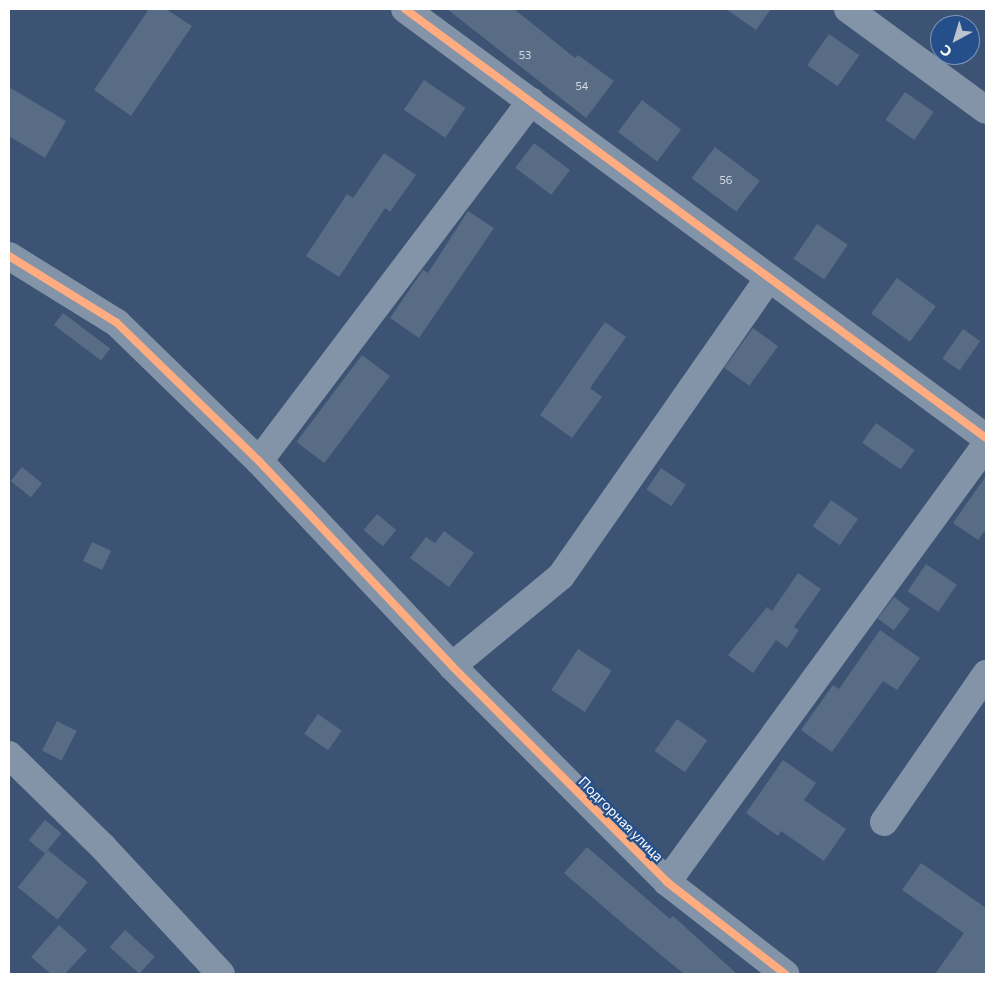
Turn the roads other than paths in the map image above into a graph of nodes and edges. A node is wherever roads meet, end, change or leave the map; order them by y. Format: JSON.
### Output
{"nodes":[{"id":1,"x":405,"y":9,"type":"edge"},
{"id":2,"x":848,"y":9,"type":"edge"},
{"id":3,"x":531,"y":101,"type":"junction"},
{"id":4,"x":986,"y":110,"type":"edge"},
{"id":5,"x":9,"y":256,"type":"edge"},
{"id":6,"x":769,"y":278,"type":"junction"},
{"id":7,"x":986,"y":438,"type":"edge"},
{"id":8,"x":986,"y":445,"type":"edge"},
{"id":9,"x":259,"y":461,"type":"junction"},
{"id":10,"x":452,"y":666,"type":"junction"},
{"id":11,"x":986,"y":674,"type":"edge"},
{"id":12,"x":9,"y":755,"type":"edge"},
{"id":13,"x":884,"y":822,"type":"dead end"},
{"id":14,"x":667,"y":882,"type":"junction"},
{"id":15,"x":221,"y":974,"type":"edge"},
{"id":16,"x":785,"y":974,"type":"edge"}],
"edges":[{"from":1,"to":3,"type":"street"},
{"from":2,"to":4,"type":"street"},
{"from":3,"to":6,"type":"street"},
{"from":3,"to":9,"type":"street"},
{"from":5,"to":9,"type":"street","name":"Подгорная улица"},
{"from":6,"to":7,"type":"street"},
{"from":6,"to":10,"type":"street"},
{"from":8,"to":14,"type":"street"},
{"from":9,"to":10,"type":"street","name":"Подгорная улица"},
{"from":10,"to":14,"type":"street","name":"Подгорная улица"},
{"from":11,"to":13,"type":"street"},
{"from":12,"to":15,"type":"street"},
{"from":14,"to":16,"type":"street","name":"Подгорная улица"}]}
